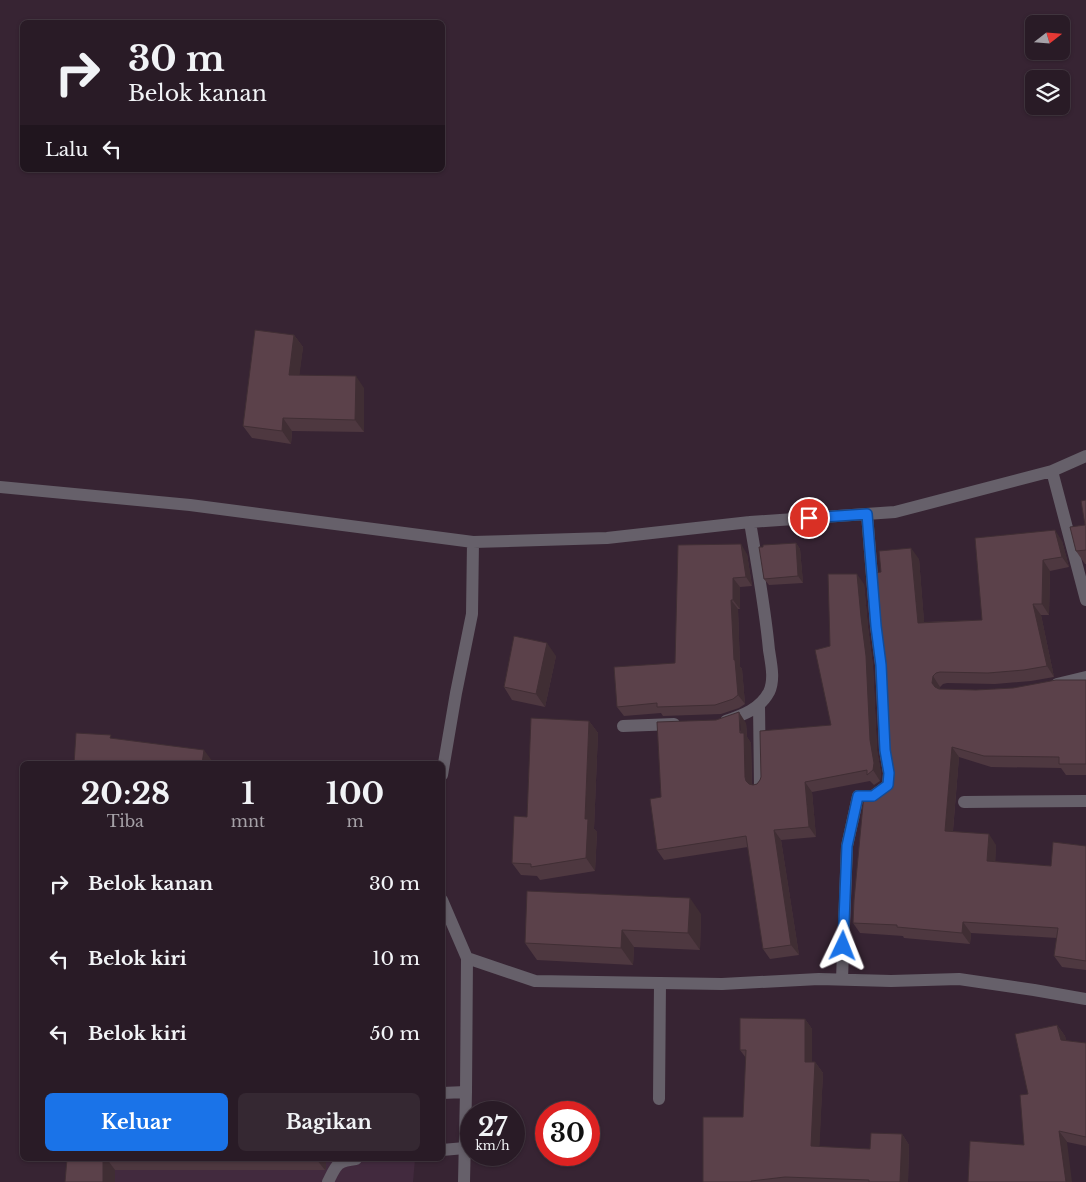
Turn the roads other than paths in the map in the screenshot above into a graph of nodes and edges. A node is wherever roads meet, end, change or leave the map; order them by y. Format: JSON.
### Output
{"nodes":[{"id":1,"x":1086,"y":456,"type":"edge"},
{"id":2,"x":1052,"y":471,"type":"junction"},
{"id":3,"x":0,"y":487,"type":"edge"},
{"id":4,"x":867,"y":514,"type":"junction"},
{"id":5,"x":750,"y":522,"type":"junction"},
{"id":6,"x":473,"y":542,"type":"junction"},
{"id":7,"x":1086,"y":600,"type":"edge"},
{"id":8,"x":1086,"y":677,"type":"edge"},
{"id":9,"x":1045,"y":687,"type":"edge"},
{"id":10,"x":759,"y":705,"type":"junction"},
{"id":11,"x":713,"y":723,"type":"edge"},
{"id":12,"x":683,"y":724,"type":"edge"},
{"id":13,"x":623,"y":726,"type":"dead end"},
{"id":14,"x":444,"y":761,"type":"edge"},
{"id":15,"x":760,"y":787,"type":"edge"},
{"id":16,"x":1086,"y":801,"type":"edge"},
{"id":17,"x":964,"y":802,"type":"dead end"},
{"id":18,"x":445,"y":907,"type":"edge"},
{"id":19,"x":467,"y":958,"type":"junction"},
{"id":20,"x":842,"y":980,"type":"junction"},
{"id":21,"x":660,"y":983,"type":"junction"},
{"id":22,"x":1086,"y":999,"type":"edge"},
{"id":23,"x":466,"y":1092,"type":"junction"},
{"id":24,"x":445,"y":1093,"type":"edge"},
{"id":25,"x":659,"y":1099,"type":"dead end"},
{"id":26,"x":466,"y":1101,"type":"edge"},
{"id":27,"x":460,"y":1148,"type":"edge"},
{"id":28,"x":445,"y":1150,"type":"edge"},
{"id":29,"x":344,"y":1161,"type":"edge"},
{"id":30,"x":464,"y":1166,"type":"edge"},
{"id":31,"x":328,"y":1182,"type":"edge"},
{"id":32,"x":464,"y":1182,"type":"edge"}],
"edges":[{"from":1,"to":2,"type":"street"},
{"from":2,"to":4,"type":"street"},
{"from":2,"to":7,"type":"street"},
{"from":3,"to":6,"type":"street"},
{"from":4,"to":5,"type":"street"},
{"from":4,"to":20,"type":"street"},
{"from":5,"to":6,"type":"street"},
{"from":5,"to":10,"type":"street"},
{"from":6,"to":14,"type":"street"},
{"from":8,"to":9,"type":"street"},
{"from":10,"to":11,"type":"street"},
{"from":10,"to":15,"type":"street"},
{"from":12,"to":13,"type":"street"},
{"from":16,"to":17,"type":"street"},
{"from":18,"to":19,"type":"street"},
{"from":19,"to":21,"type":"street"},
{"from":19,"to":23,"type":"street"},
{"from":20,"to":21,"type":"street"},
{"from":20,"to":22,"type":"street"},
{"from":21,"to":25,"type":"street"},
{"from":23,"to":24,"type":"street"},
{"from":23,"to":26,"type":"street"},
{"from":27,"to":28,"type":"street"},
{"from":29,"to":31,"type":"street"},
{"from":30,"to":32,"type":"street"}]}
